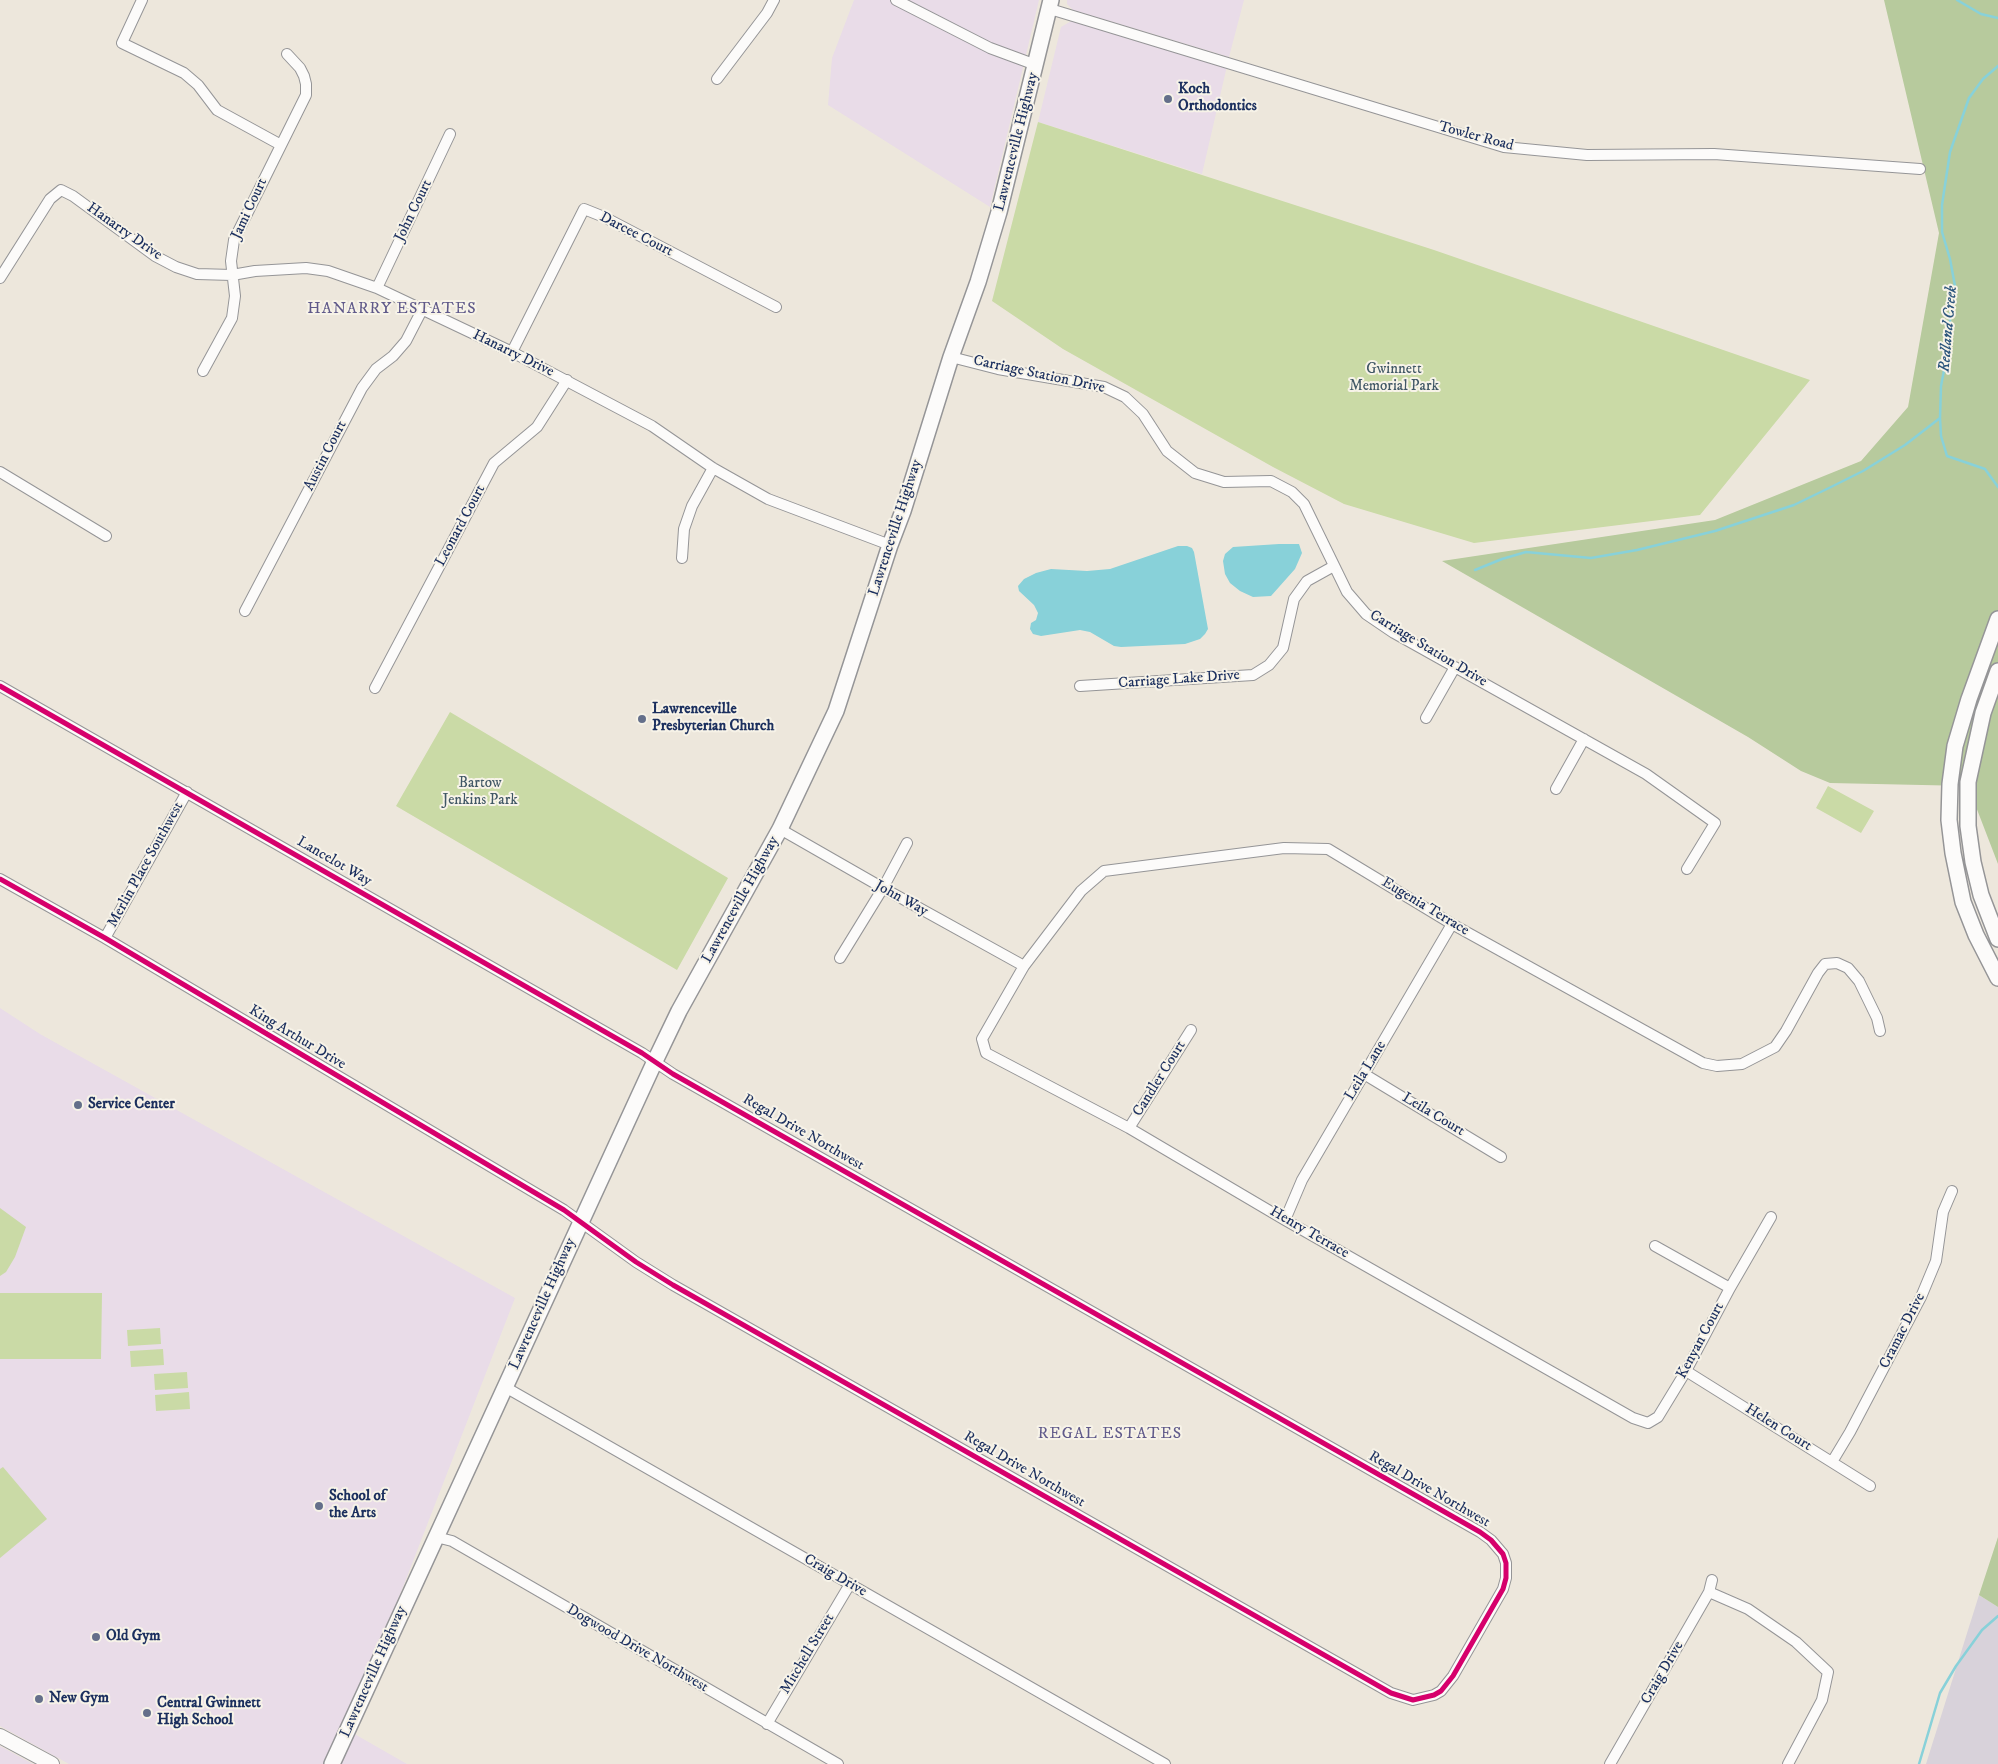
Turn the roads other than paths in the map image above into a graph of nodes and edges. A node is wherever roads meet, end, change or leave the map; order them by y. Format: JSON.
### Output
{"nodes":[{"id":1,"x":142,"y":0,"type":"edge"},
{"id":2,"x":774,"y":0,"type":"edge"},
{"id":3,"x":896,"y":0,"type":"edge"},
{"id":4,"x":1050,"y":4,"type":"edge"},
{"id":5,"x":287,"y":54,"type":"dead end"},
{"id":6,"x":1036,"y":65,"type":"junction"},
{"id":7,"x":717,"y":79,"type":"dead end"},
{"id":8,"x":450,"y":134,"type":"dead end"},
{"id":9,"x":281,"y":146,"type":"junction"},
{"id":10,"x":1920,"y":169,"type":"dead end"},
{"id":11,"x":232,"y":275,"type":"junction"},
{"id":12,"x":0,"y":278,"type":"edge"},
{"id":13,"x":377,"y":288,"type":"junction"},
{"id":14,"x":776,"y":307,"type":"dead end"},
{"id":15,"x":422,"y":310,"type":"junction"},
{"id":16,"x":512,"y":352,"type":"junction"},
{"id":17,"x":951,"y":357,"type":"junction"},
{"id":18,"x":203,"y":372,"type":"dead end"},
{"id":19,"x":567,"y":380,"type":"junction"},
{"id":20,"x":712,"y":468,"type":"junction"},
{"id":21,"x":0,"y":472,"type":"edge"},
{"id":22,"x":106,"y":536,"type":"dead end"},
{"id":23,"x":890,"y":545,"type":"junction"},
{"id":24,"x":682,"y":558,"type":"dead end"},
{"id":25,"x":1334,"y":566,"type":"junction"},
{"id":26,"x":245,"y":611,"type":"dead end"},
{"id":27,"x":1998,"y":619,"type":"edge"},
{"id":28,"x":1455,"y":667,"type":"junction"},
{"id":29,"x":1998,"y":671,"type":"edge"},
{"id":30,"x":0,"y":686,"type":"edge"},
{"id":31,"x":1080,"y":686,"type":"dead end"},
{"id":32,"x":375,"y":688,"type":"dead end"},
{"id":33,"x":1426,"y":718,"type":"dead end"},
{"id":34,"x":1584,"y":739,"type":"junction"},
{"id":35,"x":1556,"y":789,"type":"dead end"},
{"id":36,"x":187,"y":792,"type":"junction"},
{"id":37,"x":780,"y":829,"type":"junction"},
{"id":38,"x":907,"y":843,"type":"dead end"},
{"id":39,"x":1687,"y":869,"type":"dead end"},
{"id":40,"x":0,"y":880,"type":"edge"},
{"id":41,"x":883,"y":888,"type":"junction"},
{"id":42,"x":1452,"y":924,"type":"junction"},
{"id":43,"x":105,"y":938,"type":"junction"},
{"id":44,"x":1998,"y":939,"type":"edge"},
{"id":45,"x":840,"y":958,"type":"dead end"},
{"id":46,"x":1024,"y":966,"type":"junction"},
{"id":47,"x":1998,"y":978,"type":"edge"},
{"id":48,"x":1192,"y":1030,"type":"dead end"},
{"id":49,"x":1880,"y":1031,"type":"dead end"},
{"id":50,"x":655,"y":1061,"type":"junction"},
{"id":51,"x":1009,"y":1065,"type":"joint"},
{"id":52,"x":1364,"y":1074,"type":"junction"},
{"id":53,"x":1130,"y":1128,"type":"junction"},
{"id":54,"x":1501,"y":1157,"type":"dead end"},
{"id":55,"x":1952,"y":1191,"type":"dead end"},
{"id":56,"x":1771,"y":1217,"type":"dead end"},
{"id":57,"x":1285,"y":1220,"type":"junction"},
{"id":58,"x":580,"y":1222,"type":"junction"},
{"id":59,"x":1655,"y":1246,"type":"dead end"},
{"id":60,"x":1730,"y":1288,"type":"junction"},
{"id":61,"x":1686,"y":1371,"type":"junction"},
{"id":62,"x":505,"y":1387,"type":"junction"},
{"id":63,"x":1609,"y":1405,"type":"joint"},
{"id":64,"x":1832,"y":1462,"type":"junction"},
{"id":65,"x":1870,"y":1486,"type":"dead end"},
{"id":66,"x":436,"y":1537,"type":"junction"},
{"id":67,"x":1712,"y":1580,"type":"dead end"},
{"id":68,"x":850,"y":1584,"type":"junction"},
{"id":69,"x":1710,"y":1592,"type":"junction"},
{"id":70,"x":767,"y":1724,"type":"junction"},
{"id":71,"x":0,"y":1736,"type":"edge"},
{"id":72,"x":52,"y":1764,"type":"edge"},
{"id":73,"x":332,"y":1764,"type":"edge"},
{"id":74,"x":838,"y":1764,"type":"edge"},
{"id":75,"x":1166,"y":1764,"type":"edge"},
{"id":76,"x":1610,"y":1764,"type":"edge"},
{"id":77,"x":1788,"y":1764,"type":"edge"}],
"edges":[{"from":1,"to":9,"type":"street"},
{"from":2,"to":7,"type":"street"},
{"from":3,"to":6,"type":"street"},
{"from":4,"to":6,"type":"main road","name":"Lawrenceville Highway"},
{"from":4,"to":10,"type":"street","name":"Towler Road"},
{"from":5,"to":9,"type":"street","name":"Jami Court"},
{"from":6,"to":17,"type":"main road","name":"Lawrenceville Highway"},
{"from":8,"to":13,"type":"street","name":"John Court"},
{"from":9,"to":11,"type":"street","name":"Jami Court"},
{"from":11,"to":12,"type":"street","name":"Hanarry Drive"},
{"from":11,"to":13,"type":"street","name":"Hanarry Drive"},
{"from":11,"to":18,"type":"street","name":"Jami Court"},
{"from":13,"to":15,"type":"street","name":"Hanarry Drive"},
{"from":14,"to":16,"type":"street","name":"Darcee Court"},
{"from":15,"to":16,"type":"street","name":"Hanarry Drive"},
{"from":15,"to":26,"type":"street","name":"Austin Court"},
{"from":16,"to":19,"type":"street","name":"Hanarry Drive"},
{"from":17,"to":23,"type":"main road","name":"Lawrenceville Highway"},
{"from":17,"to":25,"type":"street","name":"Carriage Station Drive"},
{"from":19,"to":20,"type":"street","name":"Hanarry Drive"},
{"from":19,"to":32,"type":"street","name":"Leonard Court"},
{"from":20,"to":23,"type":"street","name":"Hanarry Drive"},
{"from":20,"to":24,"type":"street"},
{"from":21,"to":22,"type":"street"},
{"from":23,"to":37,"type":"main road","name":"Lawrenceville Highway"},
{"from":25,"to":28,"type":"street","name":"Carriage Station Drive"},
{"from":25,"to":31,"type":"street","name":"Carriage Lake Drive"},
{"from":27,"to":47,"type":"main road"},
{"from":28,"to":33,"type":"street"},
{"from":28,"to":34,"type":"street","name":"Carriage Station Drive"},
{"from":29,"to":44,"type":"main road"},
{"from":30,"to":36,"type":"street","name":"Lancelot Way"},
{"from":34,"to":35,"type":"street"},
{"from":34,"to":39,"type":"street","name":"Carriage Station Drive"},
{"from":36,"to":43,"type":"street","name":"Merlin Place Southwest"},
{"from":36,"to":50,"type":"street","name":"Lancelot Way"},
{"from":37,"to":41,"type":"street","name":"John Way"},
{"from":37,"to":50,"type":"main road","name":"Lawrenceville Highway"},
{"from":38,"to":41,"type":"street"},
{"from":40,"to":43,"type":"street","name":"King Arthur Drive"},
{"from":41,"to":45,"type":"street"},
{"from":41,"to":46,"type":"street","name":"John Way"},
{"from":42,"to":46,"type":"street","name":"Eugenia Terrace"},
{"from":42,"to":49,"type":"street","name":"Eugenia Terrace"},
{"from":42,"to":52,"type":"street","name":"Leila Lane"},
{"from":43,"to":58,"type":"street","name":"King Arthur Drive"},
{"from":46,"to":51,"type":"street","name":"Eugenia Terrace"},
{"from":48,"to":53,"type":"street","name":"Candler Court"},
{"from":50,"to":58,"type":"main road","name":"Lawrenceville Highway"},
{"from":50,"to":58,"type":"street","name":"Regal Drive Northwest"},
{"from":51,"to":53,"type":"street","name":"Henry Terrace"},
{"from":52,"to":54,"type":"street","name":"Leila Court"},
{"from":52,"to":57,"type":"street","name":"Leila Lane"},
{"from":53,"to":57,"type":"street","name":"Henry Terrace"},
{"from":55,"to":64,"type":"street","name":"Cramac Drive"},
{"from":56,"to":60,"type":"street","name":"Kenyan Court"},
{"from":57,"to":63,"type":"street","name":"Henry Terrace"},
{"from":58,"to":62,"type":"main road","name":"Lawrenceville Highway"},
{"from":59,"to":60,"type":"street"},
{"from":60,"to":61,"type":"street","name":"Kenyan Court"},
{"from":61,"to":63,"type":"street","name":"Kenyan Court"},
{"from":61,"to":64,"type":"street","name":"Helen Court"},
{"from":62,"to":66,"type":"main road","name":"Lawrenceville Highway"},
{"from":62,"to":68,"type":"street","name":"Craig Drive"},
{"from":64,"to":65,"type":"street","name":"Helen Court"},
{"from":66,"to":70,"type":"street","name":"Dogwood Drive Northwest"},
{"from":66,"to":73,"type":"main road","name":"Lawrenceville Highway"},
{"from":67,"to":69,"type":"street","name":"Craig Drive"},
{"from":68,"to":70,"type":"street","name":"Mitchell Street"},
{"from":68,"to":75,"type":"street","name":"Craig Drive"},
{"from":69,"to":76,"type":"street","name":"Craig Drive"},
{"from":69,"to":77,"type":"street"},
{"from":70,"to":74,"type":"street","name":"Dogwood Drive Northwest"},
{"from":71,"to":72,"type":"street"}]}
